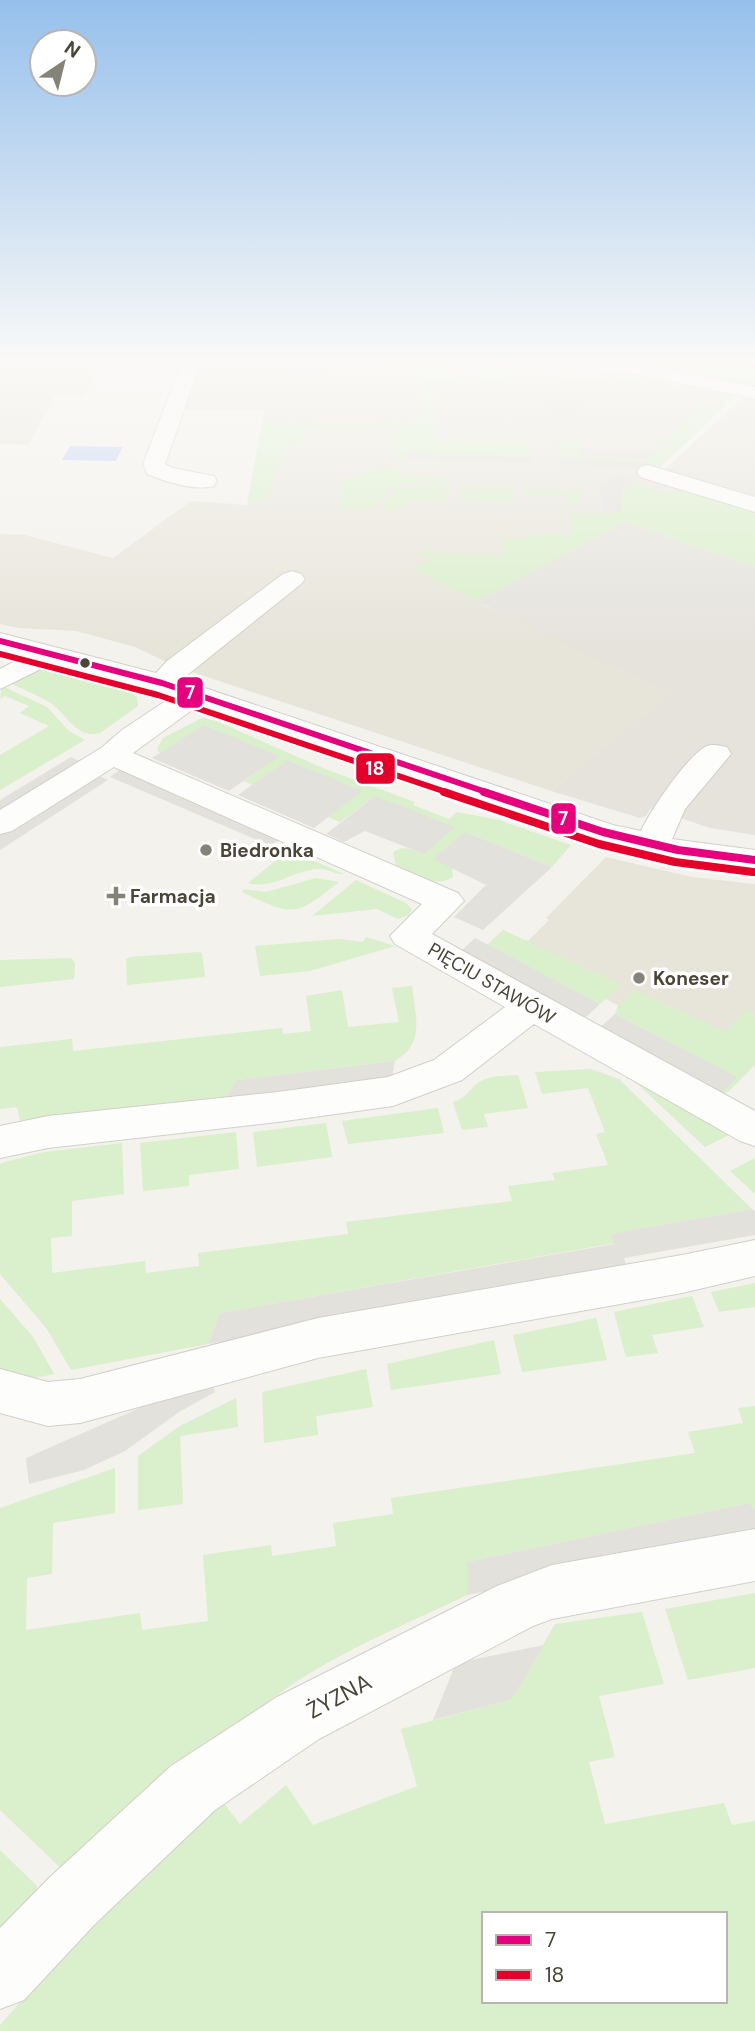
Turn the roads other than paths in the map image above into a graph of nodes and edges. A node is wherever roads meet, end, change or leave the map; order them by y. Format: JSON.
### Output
{"nodes":[{"id":1,"x":158,"y":454,"type":"edge"},
{"id":2,"x":648,"y":472,"type":"dead end"},
{"id":3,"x":206,"y":481,"type":"dead end"},
{"id":4,"x":755,"y":505,"type":"edge"},
{"id":5,"x":292,"y":579,"type":"dead end"},
{"id":6,"x":0,"y":641,"type":"edge"},
{"id":7,"x":52,"y":653,"type":"junction"},
{"id":8,"x":0,"y":680,"type":"edge"},
{"id":9,"x":162,"y":683,"type":"junction"},
{"id":10,"x":196,"y":694,"type":"junction"},
{"id":11,"x":716,"y":754,"type":"dead end"},
{"id":12,"x":112,"y":755,"type":"junction"},
{"id":13,"x":0,"y":824,"type":"edge"},
{"id":14,"x":654,"y":845,"type":"junction"},
{"id":15,"x":755,"y":860,"type":"edge"},
{"id":16,"x":531,"y":1006,"type":"junction"},
{"id":17,"x":755,"y":1130,"type":"edge"},
{"id":18,"x":0,"y":1142,"type":"edge"},
{"id":19,"x":755,"y":1258,"type":"edge"},
{"id":20,"x":0,"y":1391,"type":"edge"},
{"id":21,"x":755,"y":1555,"type":"edge"},
{"id":22,"x":0,"y":1976,"type":"edge"}],
"edges":[{"from":1,"to":3,"type":"street"},
{"from":2,"to":4,"type":"street"},
{"from":5,"to":9,"type":"street"},
{"from":6,"to":7,"type":"street"},
{"from":7,"to":8,"type":"street"},
{"from":7,"to":9,"type":"street"},
{"from":9,"to":10,"type":"street"},
{"from":10,"to":12,"type":"street"},
{"from":10,"to":14,"type":"street"},
{"from":11,"to":14,"type":"street"},
{"from":12,"to":13,"type":"street"},
{"from":12,"to":16,"type":"street","name":"PIĘCIU STAWÓW"},
{"from":14,"to":15,"type":"street"},
{"from":16,"to":17,"type":"street","name":"PIĘCIU STAWÓW"},
{"from":16,"to":18,"type":"street"},
{"from":19,"to":20,"type":"street"},
{"from":21,"to":22,"type":"street","name":"ŻYZNA"}]}
